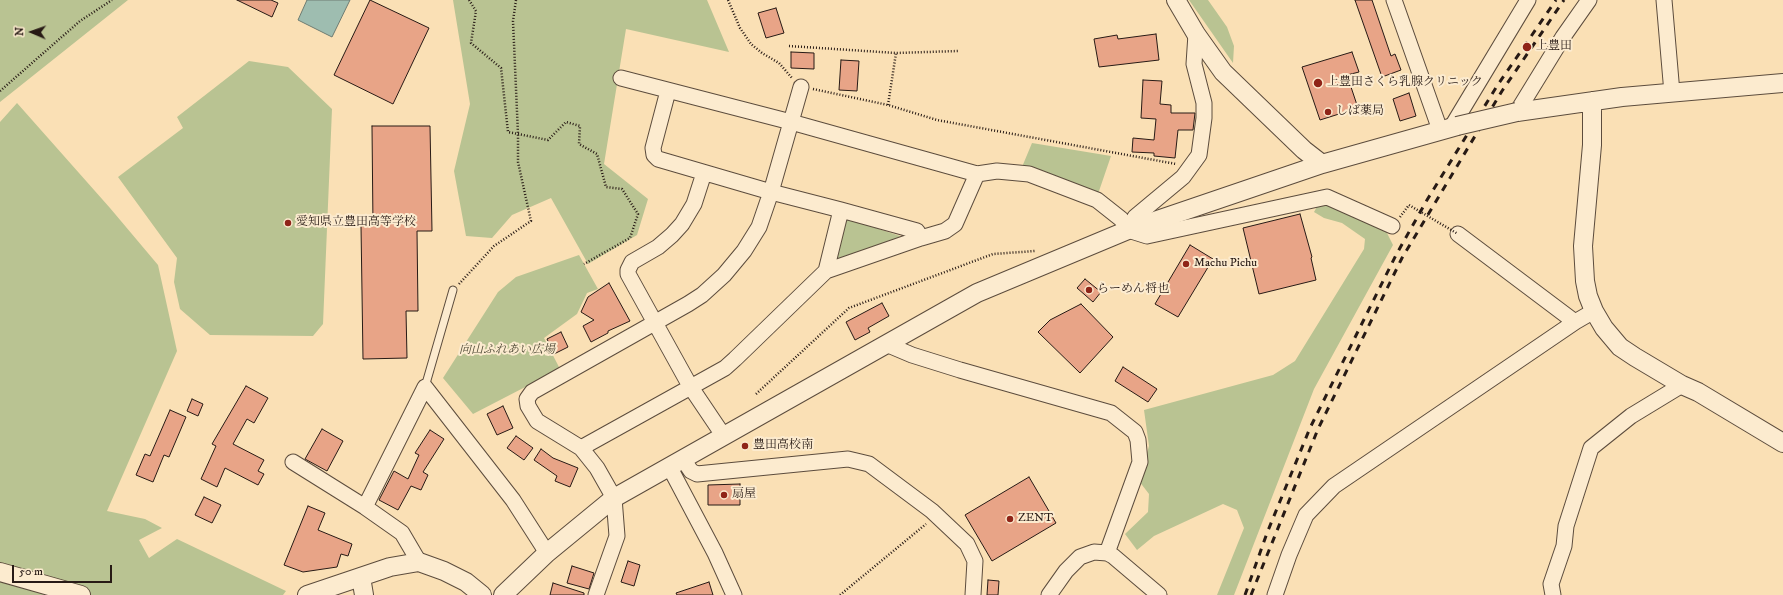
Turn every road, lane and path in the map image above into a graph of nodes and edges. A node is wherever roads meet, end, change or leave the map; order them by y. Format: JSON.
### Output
{"nodes":[{"id":1,"x":112,"y":0,"type":"edge"},
{"id":2,"x":469,"y":0,"type":"edge"},
{"id":3,"x":516,"y":0,"type":"edge"},
{"id":4,"x":728,"y":0,"type":"edge"},
{"id":5,"x":1176,"y":0,"type":"edge"},
{"id":6,"x":1394,"y":0,"type":"edge"},
{"id":7,"x":1528,"y":0,"type":"edge"},
{"id":8,"x":1589,"y":0,"type":"edge"},
{"id":9,"x":1664,"y":0,"type":"edge"},
{"id":10,"x":1196,"y":34,"type":"junction"},
{"id":11,"x":789,"y":46,"type":"dead end"},
{"id":12,"x":958,"y":51,"type":"dead end"},
{"id":13,"x":896,"y":53,"type":"junction"},
{"id":14,"x":621,"y":78,"type":"dead end"},
{"id":15,"x":1783,"y":83,"type":"edge"},
{"id":16,"x":801,"y":87,"type":"junction"},
{"id":17,"x":0,"y":91,"type":"edge"},
{"id":18,"x":668,"y":91,"type":"junction"},
{"id":19,"x":1672,"y":93,"type":"junction"},
{"id":20,"x":1592,"y":101,"type":"junction"},
{"id":21,"x":888,"y":105,"type":"junction"},
{"id":22,"x":1517,"y":112,"type":"junction"},
{"id":23,"x":792,"y":122,"type":"junction"},
{"id":24,"x":1449,"y":128,"type":"junction"},
{"id":25,"x":518,"y":134,"type":"junction"},
{"id":26,"x":1322,"y":164,"type":"junction"},
{"id":27,"x":1190,"y":167,"type":"junction"},
{"id":28,"x":704,"y":173,"type":"junction"},
{"id":29,"x":977,"y":174,"type":"junction"},
{"id":30,"x":771,"y":192,"type":"junction"},
{"id":31,"x":1409,"y":205,"type":"dead end"},
{"id":32,"x":841,"y":210,"type":"junction"},
{"id":33,"x":1392,"y":226,"type":"dead end"},
{"id":34,"x":1128,"y":230,"type":"junction"},
{"id":35,"x":1458,"y":234,"type":"joint"},
{"id":36,"x":921,"y":238,"type":"junction"},
{"id":37,"x":1050,"y":262,"type":"junction"},
{"id":38,"x":584,"y":264,"type":"dead end"},
{"id":39,"x":826,"y":271,"type":"junction"},
{"id":40,"x":453,"y":290,"type":"joint"},
{"id":41,"x":1594,"y":311,"type":"junction"},
{"id":42,"x":1576,"y":322,"type":"junction"},
{"id":43,"x":655,"y":324,"type":"junction"},
{"id":44,"x":886,"y":344,"type":"junction"},
{"id":45,"x":1682,"y":385,"type":"junction"},
{"id":46,"x":690,"y":386,"type":"junction"},
{"id":47,"x":426,"y":387,"type":"junction"},
{"id":48,"x":756,"y":394,"type":"dead end"},
{"id":49,"x":723,"y":435,"type":"junction"},
{"id":50,"x":1783,"y":443,"type":"edge"},
{"id":51,"x":581,"y":448,"type":"junction"},
{"id":52,"x":293,"y":462,"type":"dead end"},
{"id":53,"x":676,"y":463,"type":"junction"},
{"id":54,"x":614,"y":498,"type":"junction"},
{"id":55,"x":365,"y":507,"type":"junction"},
{"id":56,"x":936,"y":516,"type":"junction"},
{"id":57,"x":547,"y":553,"type":"junction"},
{"id":58,"x":1107,"y":553,"type":"junction"},
{"id":59,"x":418,"y":562,"type":"junction"},
{"id":60,"x":0,"y":572,"type":"edge"},
{"id":61,"x":361,"y":577,"type":"junction"},
{"id":62,"x":81,"y":595,"type":"edge"},
{"id":63,"x":307,"y":595,"type":"edge"},
{"id":64,"x":364,"y":595,"type":"edge"},
{"id":65,"x":482,"y":595,"type":"edge"},
{"id":66,"x":503,"y":595,"type":"edge"},
{"id":67,"x":596,"y":595,"type":"edge"},
{"id":68,"x":734,"y":595,"type":"edge"},
{"id":69,"x":840,"y":595,"type":"edge"},
{"id":70,"x":973,"y":595,"type":"edge"},
{"id":71,"x":1049,"y":595,"type":"edge"},
{"id":72,"x":1159,"y":595,"type":"edge"},
{"id":73,"x":1275,"y":595,"type":"edge"},
{"id":74,"x":1553,"y":595,"type":"edge"}],
"edges":[{"from":1,"to":17,"type":"path"},
{"from":2,"to":25,"type":"path"},
{"from":3,"to":25,"type":"path"},
{"from":4,"to":16,"type":"path"},
{"from":5,"to":10,"type":"street"},
{"from":6,"to":24,"type":"street"},
{"from":7,"to":24,"type":"street"},
{"from":8,"to":22,"type":"street"},
{"from":9,"to":19,"type":"street"},
{"from":10,"to":26,"type":"street"},
{"from":10,"to":27,"type":"street"},
{"from":11,"to":13,"type":"path"},
{"from":12,"to":13,"type":"path"},
{"from":13,"to":21,"type":"path"},
{"from":14,"to":18,"type":"street"},
{"from":15,"to":19,"type":"street"},
{"from":16,"to":21,"type":"path"},
{"from":16,"to":23,"type":"street"},
{"from":18,"to":23,"type":"street"},
{"from":18,"to":28,"type":"street"},
{"from":19,"to":20,"type":"street"},
{"from":20,"to":22,"type":"street"},
{"from":20,"to":41,"type":"street"},
{"from":21,"to":27,"type":"path"},
{"from":22,"to":24,"type":"street","bridge":true},
{"from":23,"to":29,"type":"street"},
{"from":23,"to":30,"type":"street"},
{"from":24,"to":26,"type":"street"},
{"from":25,"to":38,"type":"path"},
{"from":25,"to":40,"type":"path"},
{"from":26,"to":34,"type":"street"},
{"from":27,"to":34,"type":"street"},
{"from":28,"to":30,"type":"street"},
{"from":28,"to":43,"type":"street"},
{"from":29,"to":34,"type":"street"},
{"from":29,"to":36,"type":"street"},
{"from":30,"to":32,"type":"street"},
{"from":30,"to":43,"type":"street"},
{"from":31,"to":35,"type":"path","bridge":true},
{"from":32,"to":36,"type":"street"},
{"from":32,"to":39,"type":"street"},
{"from":33,"to":34,"type":"street"},
{"from":34,"to":37,"type":"street"},
{"from":35,"to":42,"type":"street"},
{"from":36,"to":39,"type":"street"},
{"from":37,"to":44,"type":"street"},
{"from":37,"to":48,"type":"path"},
{"from":39,"to":46,"type":"street"},
{"from":40,"to":47,"type":"lane"},
{"from":41,"to":42,"type":"street"},
{"from":41,"to":45,"type":"street"},
{"from":42,"to":73,"type":"street"},
{"from":43,"to":46,"type":"street"},
{"from":43,"to":51,"type":"street"},
{"from":44,"to":49,"type":"street"},
{"from":44,"to":58,"type":"street"},
{"from":45,"to":50,"type":"street"},
{"from":45,"to":74,"type":"street"},
{"from":46,"to":49,"type":"street"},
{"from":46,"to":51,"type":"street"},
{"from":47,"to":55,"type":"street"},
{"from":47,"to":57,"type":"street"},
{"from":49,"to":53,"type":"street"},
{"from":51,"to":54,"type":"street"},
{"from":52,"to":55,"type":"street"},
{"from":53,"to":54,"type":"street"},
{"from":53,"to":56,"type":"street"},
{"from":53,"to":68,"type":"street"},
{"from":54,"to":57,"type":"street"},
{"from":54,"to":67,"type":"street"},
{"from":55,"to":59,"type":"street"},
{"from":56,"to":69,"type":"path"},
{"from":56,"to":70,"type":"street"},
{"from":57,"to":66,"type":"street"},
{"from":58,"to":71,"type":"street"},
{"from":58,"to":72,"type":"street"},
{"from":59,"to":61,"type":"street"},
{"from":59,"to":65,"type":"street"},
{"from":60,"to":62,"type":"street"},
{"from":61,"to":63,"type":"street"},
{"from":61,"to":64,"type":"street"}]}
